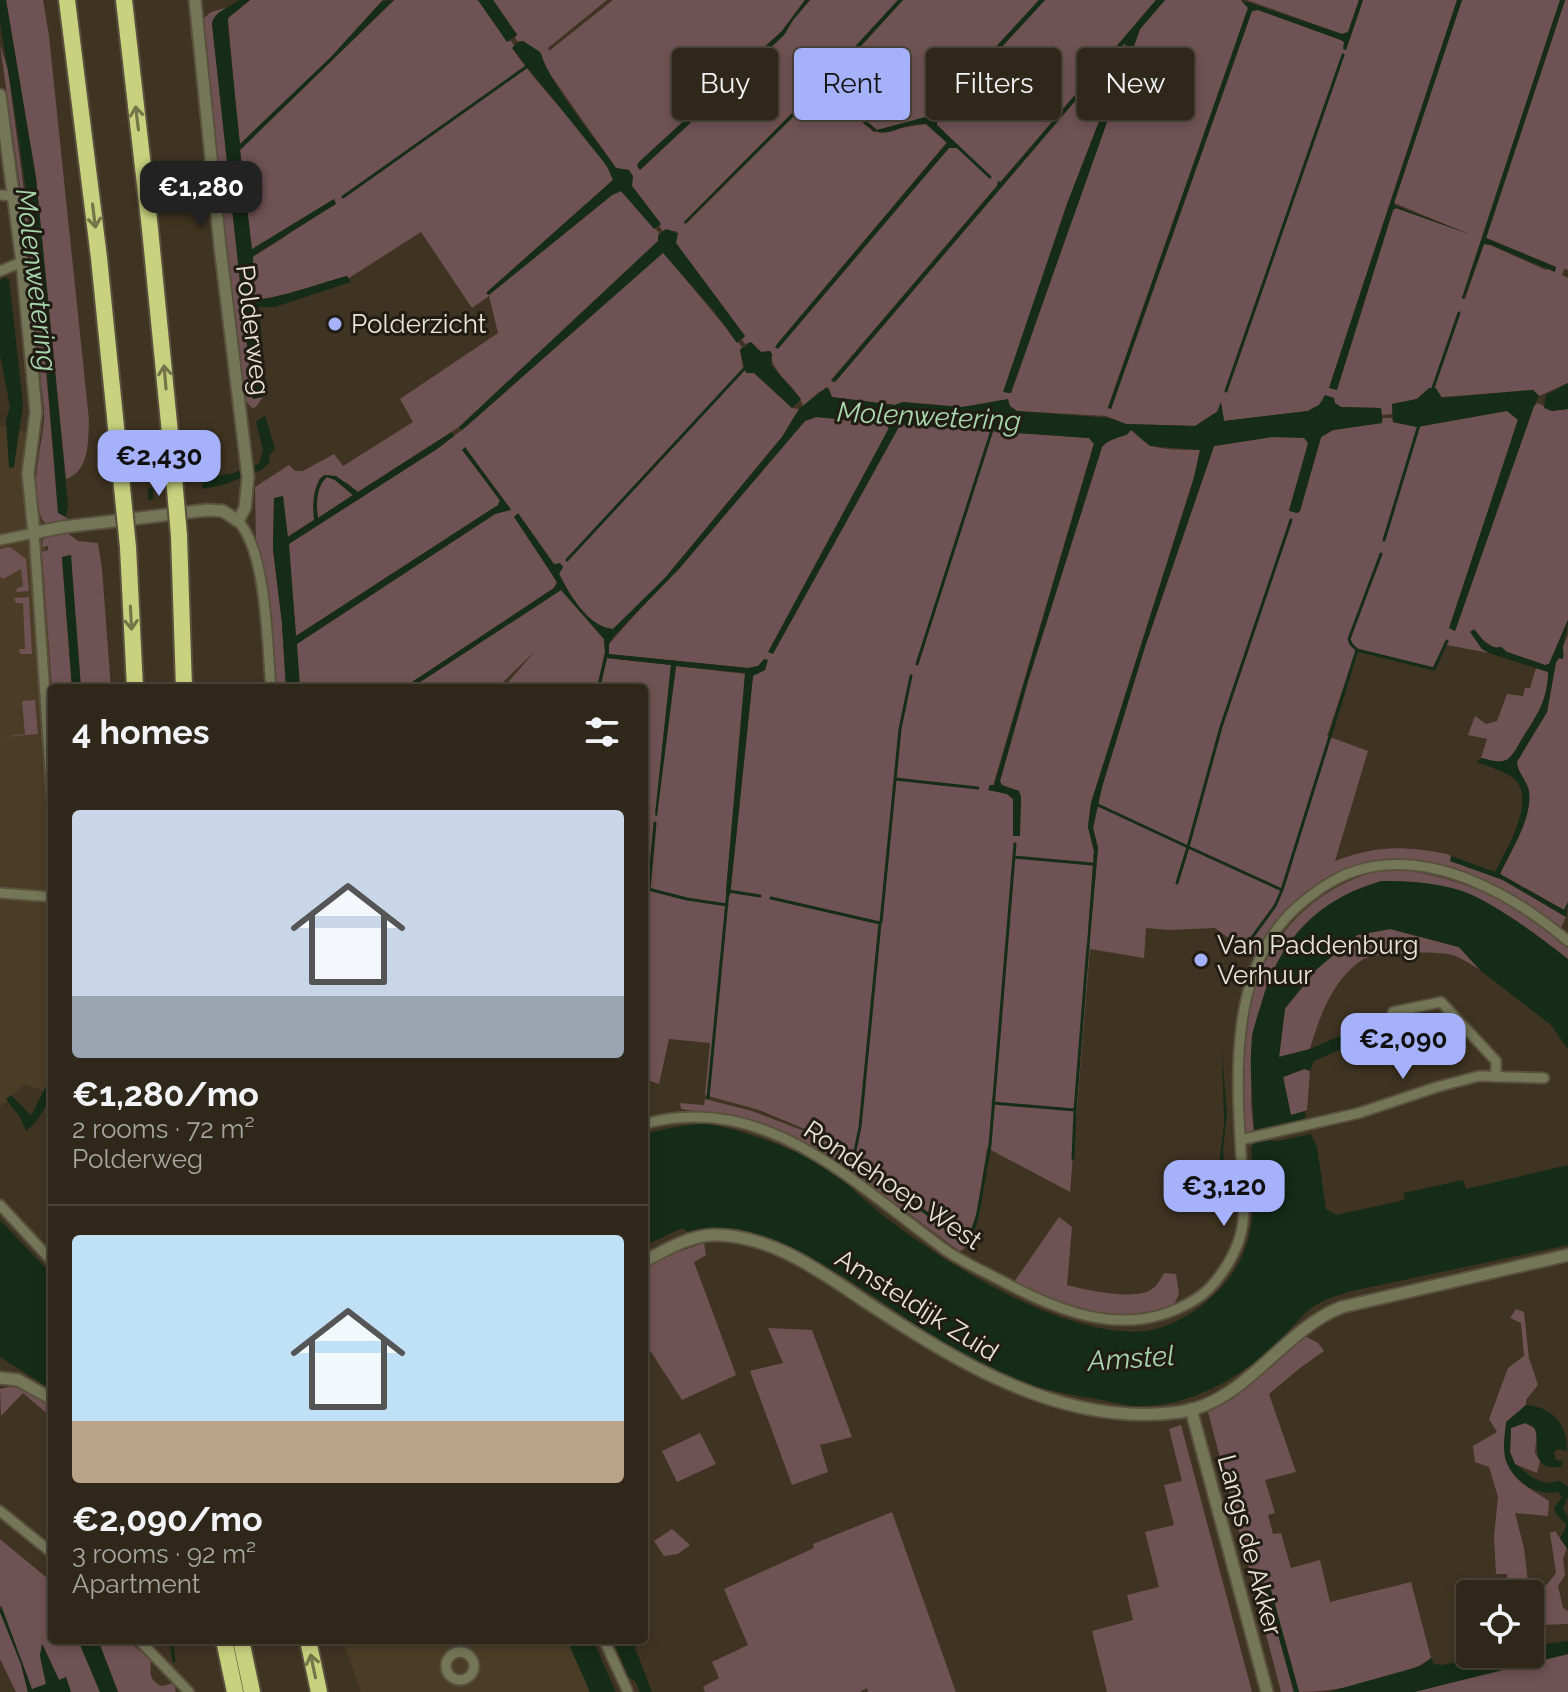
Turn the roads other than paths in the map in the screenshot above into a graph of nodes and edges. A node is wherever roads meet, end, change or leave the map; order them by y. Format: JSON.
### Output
{"nodes":[{"id":1,"x":67,"y":0,"type":"edge"},
{"id":2,"x":124,"y":0,"type":"edge"},
{"id":3,"x":195,"y":0,"type":"edge"},
{"id":4,"x":0,"y":95,"type":"edge"},
{"id":5,"x":0,"y":195,"type":"edge"},
{"id":6,"x":14,"y":196,"type":"junction"},
{"id":7,"x":22,"y":262,"type":"junction"},
{"id":8,"x":0,"y":271,"type":"edge"},
{"id":9,"x":238,"y":521,"type":"junction"},
{"id":10,"x":34,"y":533,"type":"junction"},
{"id":11,"x":0,"y":540,"type":"edge"},
{"id":12,"x":135,"y":684,"type":"edge"},
{"id":13,"x":184,"y":684,"type":"edge"},
{"id":14,"x":271,"y":684,"type":"edge"},
{"id":15,"x":48,"y":740,"type":"edge"},
{"id":16,"x":0,"y":893,"type":"edge"},
{"id":17,"x":48,"y":897,"type":"edge"},
{"id":18,"x":1568,"y":941,"type":"edge"},
{"id":19,"x":1393,"y":1012,"type":"dead end"},
{"id":20,"x":1496,"y":1077,"type":"junction"},
{"id":21,"x":1544,"y":1078,"type":"dead end"},
{"id":22,"x":648,"y":1123,"type":"edge"},
{"id":23,"x":1240,"y":1140,"type":"junction"},
{"id":24,"x":0,"y":1205,"type":"edge"},
{"id":25,"x":1568,"y":1255,"type":"edge"},
{"id":26,"x":48,"y":1257,"type":"edge"},
{"id":27,"x":648,"y":1259,"type":"edge"},
{"id":28,"x":0,"y":1378,"type":"edge"},
{"id":29,"x":48,"y":1397,"type":"edge"},
{"id":30,"x":1191,"y":1409,"type":"junction"},
{"id":31,"x":0,"y":1511,"type":"edge"},
{"id":32,"x":48,"y":1550,"type":"edge"},
{"id":33,"x":143,"y":1644,"type":"edge"},
{"id":34,"x":225,"y":1644,"type":"edge"},
{"id":35,"x":242,"y":1644,"type":"edge"},
{"id":36,"x":309,"y":1644,"type":"edge"},
{"id":37,"x":606,"y":1644,"type":"edge"},
{"id":38,"x":458,"y":1680,"type":"dead end"},
{"id":39,"x":188,"y":1692,"type":"edge"},
{"id":40,"x":235,"y":1692,"type":"edge"},
{"id":41,"x":252,"y":1692,"type":"edge"},
{"id":42,"x":319,"y":1692,"type":"edge"},
{"id":43,"x":461,"y":1692,"type":"edge"},
{"id":44,"x":628,"y":1692,"type":"edge"},
{"id":45,"x":1267,"y":1692,"type":"edge"}],
"edges":[{"from":1,"to":12,"type":"highway","one_way":true,"bridge":true},
{"from":13,"to":2,"type":"highway","one_way":true,"bridge":true},
{"from":3,"to":9,"type":"street","name":"Polderweg"},
{"from":4,"to":6,"type":"street"},
{"from":5,"to":6,"type":"street"},
{"from":6,"to":7,"type":"street"},
{"from":7,"to":8,"type":"street"},
{"from":7,"to":10,"type":"street"},
{"from":9,"to":10,"type":"street"},
{"from":9,"to":14,"type":"street"},
{"from":10,"to":11,"type":"street"},
{"from":10,"to":15,"type":"street"},
{"from":16,"to":17,"type":"street"},
{"from":18,"to":23,"type":"street","name":"Rondehoep West"},
{"from":19,"to":20,"type":"street"},
{"from":20,"to":21,"type":"street"},
{"from":20,"to":23,"type":"street"},
{"from":22,"to":23,"type":"street","name":"Rondehoep West"},
{"from":24,"to":26,"type":"street"},
{"from":25,"to":30,"type":"street","name":"Amsteldijk Zuid"},
{"from":27,"to":30,"type":"street","name":"Amsteldijk Zuid"},
{"from":28,"to":29,"type":"street"},
{"from":30,"to":45,"type":"street","name":"Langs de Akker"},
{"from":31,"to":32,"type":"street"},
{"from":33,"to":39,"type":"street"},
{"from":34,"to":40,"type":"highway"},
{"from":35,"to":41,"type":"highway"},
{"from":42,"to":36,"type":"highway","one_way":true},
{"from":37,"to":44,"type":"street"},
{"from":38,"to":43,"type":"street"}]}
